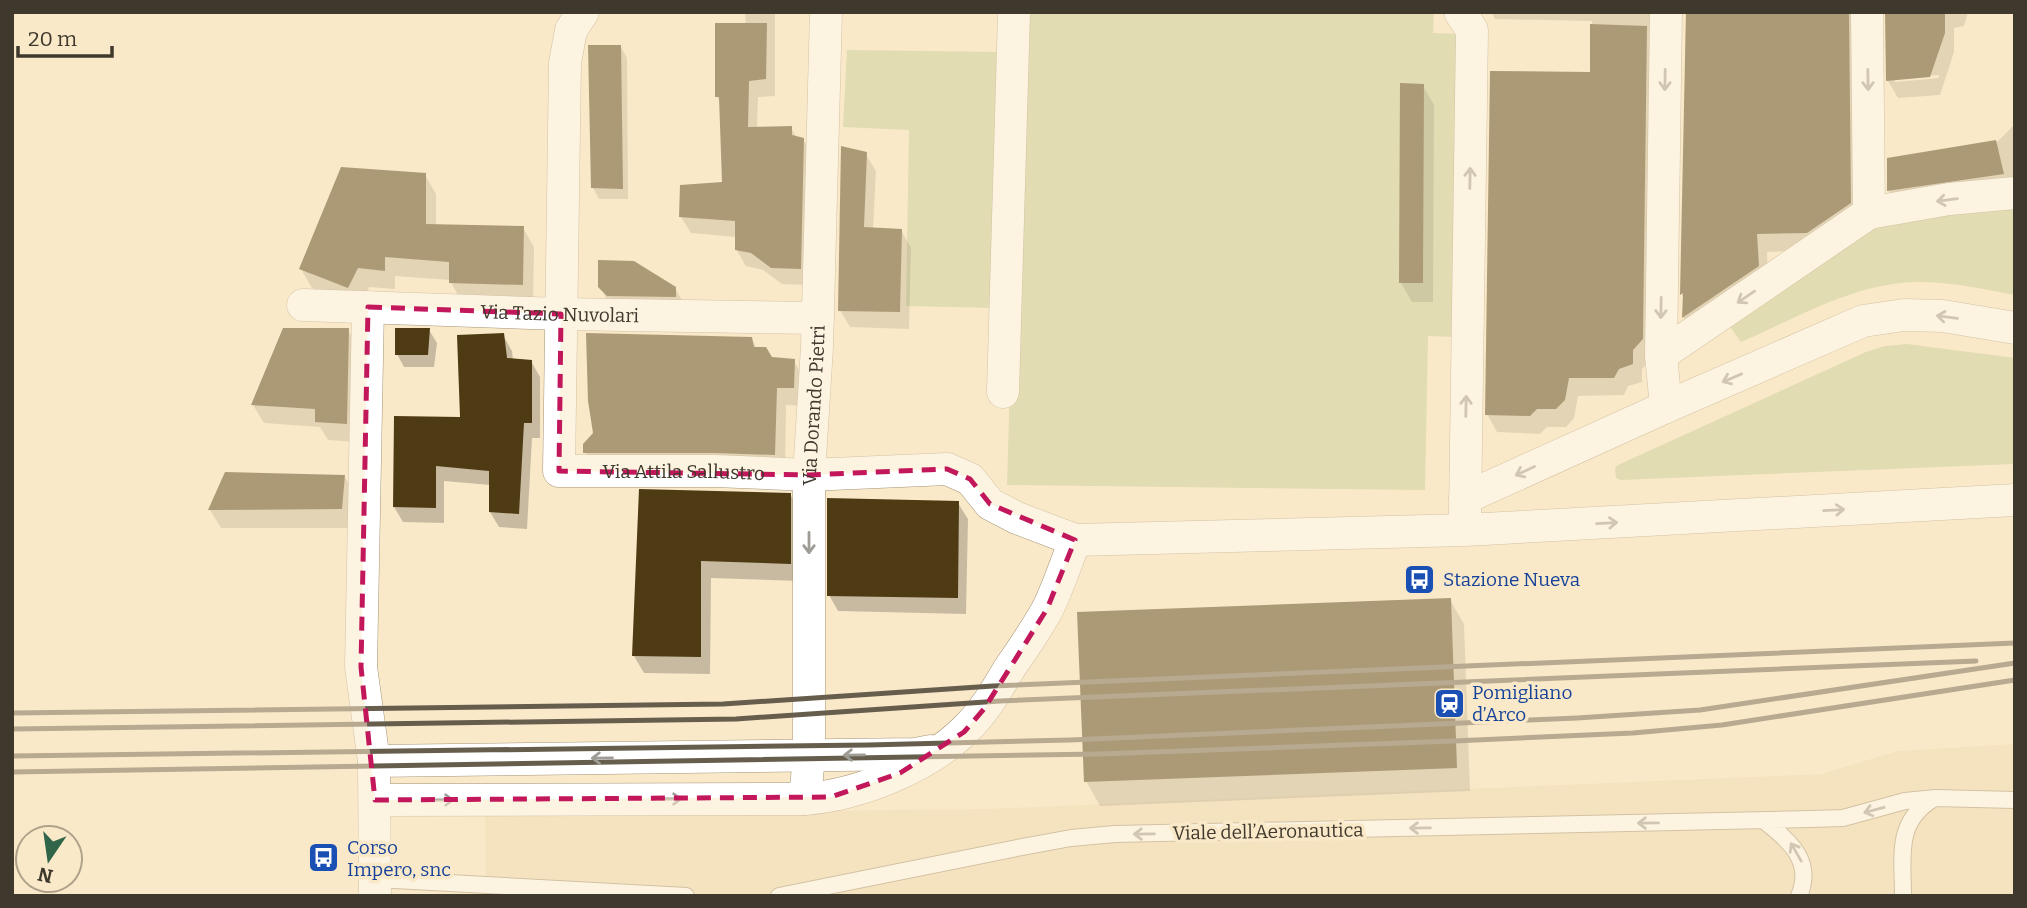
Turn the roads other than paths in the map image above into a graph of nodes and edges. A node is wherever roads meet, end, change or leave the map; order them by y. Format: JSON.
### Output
{"nodes":[{"id":1,"x":583,"y":12,"type":"edge"},
{"id":2,"x":826,"y":12,"type":"edge"},
{"id":3,"x":1014,"y":12,"type":"edge"},
{"id":4,"x":1460,"y":12,"type":"edge"},
{"id":5,"x":1666,"y":12,"type":"edge"},
{"id":6,"x":1867,"y":12,"type":"edge"},
{"id":7,"x":2015,"y":193,"type":"edge"},
{"id":8,"x":1869,"y":213,"type":"junction"},
{"id":9,"x":303,"y":305,"type":"dead end"},
{"id":10,"x":368,"y":307,"type":"junction"},
{"id":11,"x":561,"y":314,"type":"junction"},
{"id":12,"x":818,"y":318,"type":"junction"},
{"id":13,"x":2015,"y":328,"type":"edge"},
{"id":14,"x":1661,"y":355,"type":"junction"},
{"id":15,"x":1003,"y":392,"type":"dead end"},
{"id":16,"x":1666,"y":407,"type":"junction"},
{"id":17,"x":809,"y":475,"type":"junction"},
{"id":18,"x":1465,"y":498,"type":"junction"},
{"id":19,"x":2015,"y":500,"type":"edge"},
{"id":20,"x":1465,"y":530,"type":"junction"},
{"id":21,"x":1075,"y":540,"type":"junction"},
{"id":22,"x":945,"y":745,"type":"junction"},
{"id":23,"x":810,"y":756,"type":"junction"},
{"id":24,"x":374,"y":761,"type":"junction"},
{"id":25,"x":1936,"y":798,"type":"junction"},
{"id":26,"x":805,"y":799,"type":"junction"},
{"id":27,"x":375,"y":800,"type":"junction"},
{"id":28,"x":2015,"y":800,"type":"edge"},
{"id":29,"x":1763,"y":820,"type":"junction"},
{"id":30,"x":376,"y":887,"type":"edge"},
{"id":31,"x":686,"y":896,"type":"edge"},
{"id":32,"x":779,"y":896,"type":"edge"},
{"id":33,"x":1799,"y":896,"type":"edge"},
{"id":34,"x":1903,"y":896,"type":"edge"}],
"edges":[{"from":1,"to":11,"type":"street"},
{"from":2,"to":12,"type":"street","name":"Via Dorando Pietri"},
{"from":3,"to":15,"type":"street"},
{"from":18,"to":4,"type":"street","one_way":true},
{"from":5,"to":14,"type":"street","one_way":true},
{"from":6,"to":8,"type":"street","one_way":true},
{"from":7,"to":8,"type":"street","one_way":true},
{"from":8,"to":14,"type":"street","one_way":true},
{"from":9,"to":10,"type":"street","name":"Via Tazio Nuvolari"},
{"from":10,"to":11,"type":"street","name":"Via Tazio Nuvolari"},
{"from":10,"to":24,"type":"street"},
{"from":11,"to":12,"type":"street","name":"Via Tazio Nuvolari"},
{"from":11,"to":17,"type":"street","name":"Via Attila Sallustro"},
{"from":12,"to":17,"type":"street","name":"Via Dorando Pietri"},
{"from":13,"to":16,"type":"street","one_way":true},
{"from":14,"to":16,"type":"street"},
{"from":16,"to":18,"type":"street","one_way":true},
{"from":17,"to":21,"type":"street","name":"Via Attila Sallustro"},
{"from":17,"to":23,"type":"street","name":"Via Dorando Pietri","one_way":true},
{"from":18,"to":20,"type":"street"},
{"from":20,"to":19,"type":"street","one_way":true},
{"from":20,"to":21,"type":"street"},
{"from":21,"to":22,"type":"street"},
{"from":22,"to":23,"type":"street","one_way":true},
{"from":22,"to":26,"type":"street"},
{"from":23,"to":24,"type":"street","one_way":true},
{"from":23,"to":26,"type":"street","name":"Via Dorando Pietri"},
{"from":24,"to":27,"type":"street"},
{"from":25,"to":28,"type":"lane","name":"Viale dell’Aeronautica"},
{"from":25,"to":29,"type":"lane","name":"Viale dell’Aeronautica","one_way":true},
{"from":25,"to":34,"type":"lane"},
{"from":27,"to":26,"type":"street","one_way":true},
{"from":27,"to":30,"type":"street"},
{"from":29,"to":32,"type":"lane","name":"Viale dell’Aeronautica","one_way":true},
{"from":33,"to":29,"type":"lane","one_way":true},
{"from":30,"to":31,"type":"lane"}]}
